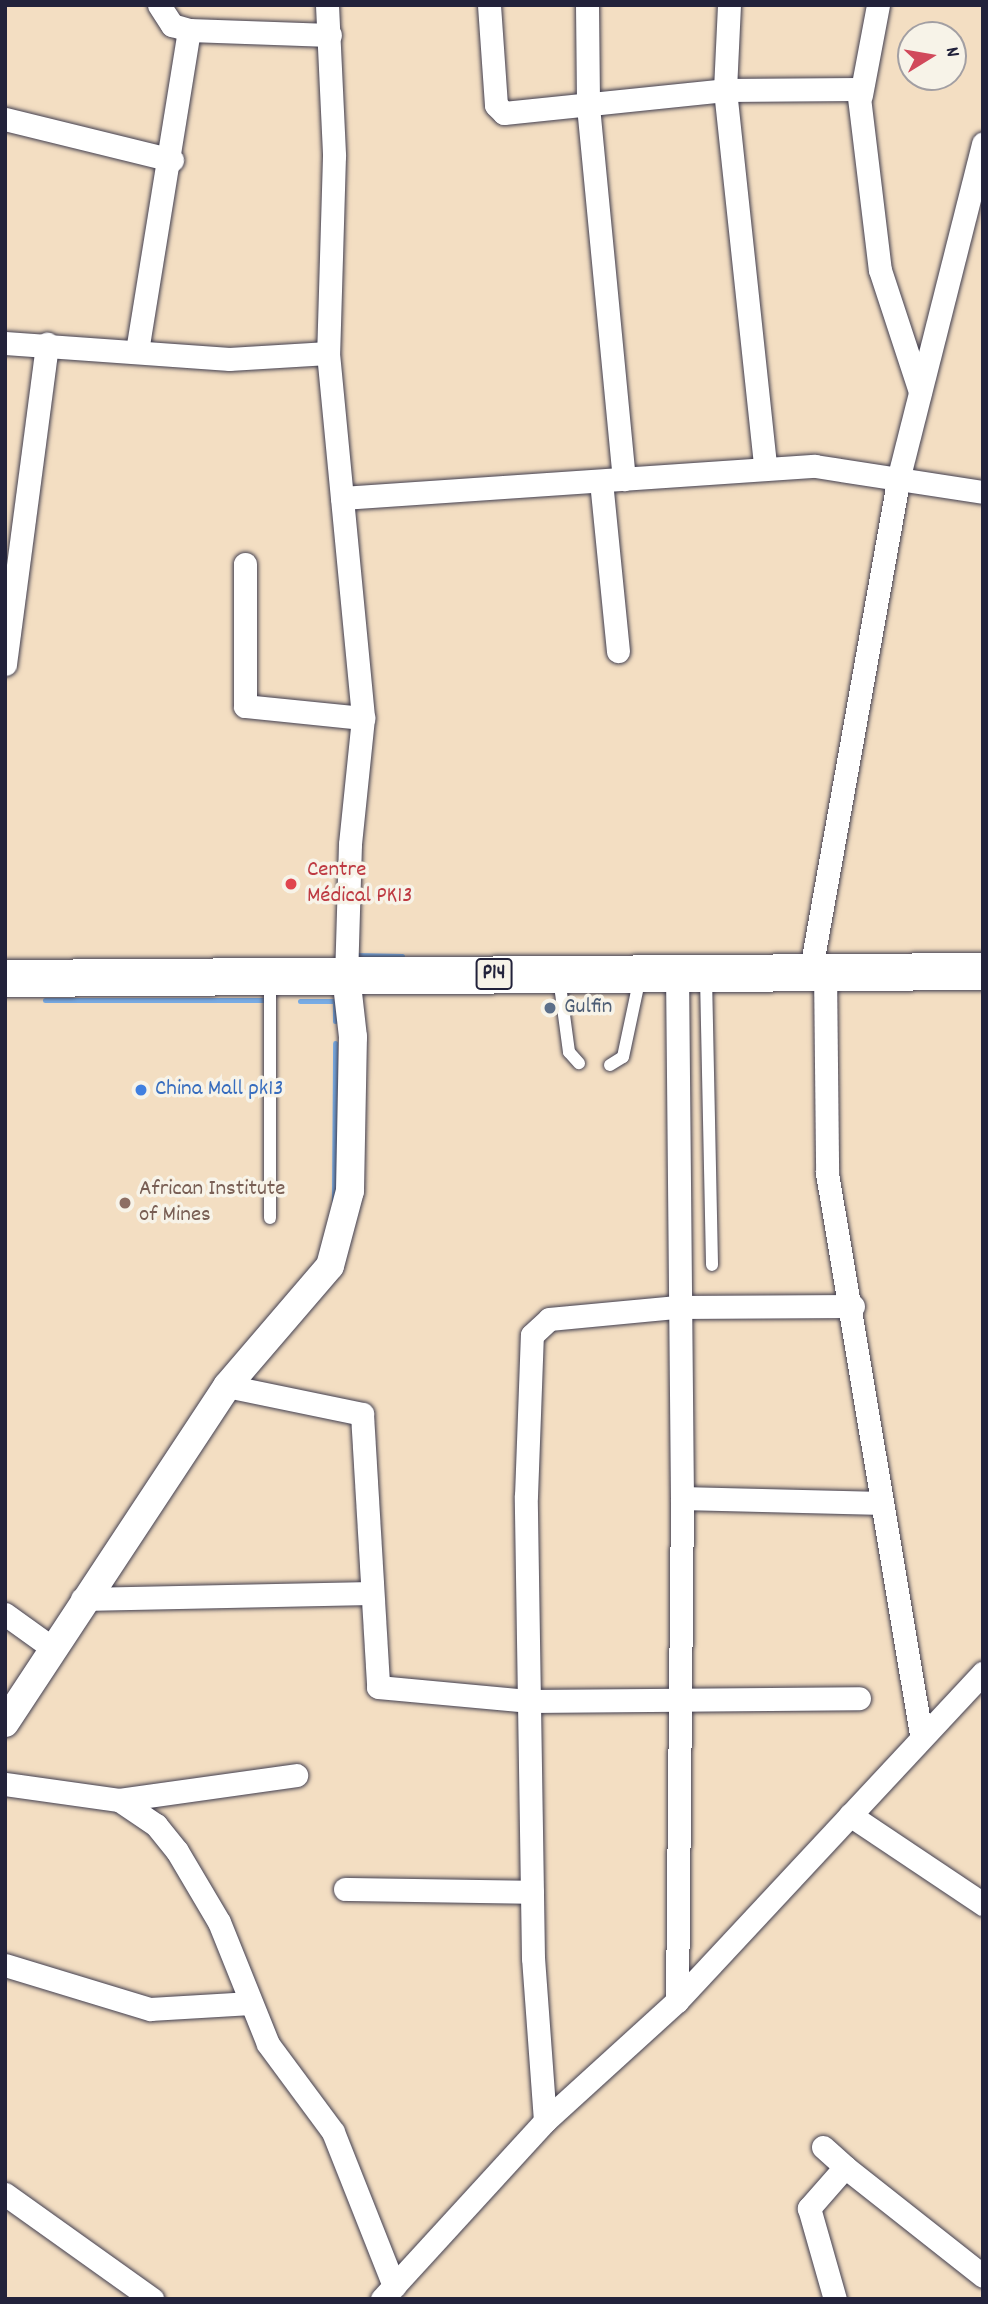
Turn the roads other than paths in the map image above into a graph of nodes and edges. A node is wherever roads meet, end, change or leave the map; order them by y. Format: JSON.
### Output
{"nodes":[{"id":1,"x":159,"y":5,"type":"edge"},
{"id":2,"x":327,"y":5,"type":"edge"},
{"id":3,"x":489,"y":5,"type":"edge"},
{"id":4,"x":587,"y":5,"type":"edge"},
{"id":5,"x":729,"y":5,"type":"edge"},
{"id":6,"x":878,"y":5,"type":"edge"},
{"id":7,"x":189,"y":30,"type":"junction"},
{"id":8,"x":330,"y":35,"type":"junction"},
{"id":9,"x":725,"y":90,"type":"junction"},
{"id":10,"x":861,"y":95,"type":"junction"},
{"id":11,"x":588,"y":106,"type":"junction"},
{"id":12,"x":5,"y":119,"type":"edge"},
{"id":13,"x":983,"y":143,"type":"edge"},
{"id":14,"x":172,"y":160,"type":"junction"},
{"id":15,"x":5,"y":343,"type":"edge"},
{"id":16,"x":47,"y":344,"type":"junction"},
{"id":17,"x":137,"y":351,"type":"junction"},
{"id":18,"x":328,"y":353,"type":"junction"},
{"id":19,"x":920,"y":392,"type":"junction"},
{"id":20,"x":765,"y":467,"type":"junction"},
{"id":21,"x":899,"y":476,"type":"junction"},
{"id":22,"x":612,"y":480,"type":"junction"},
{"id":23,"x":983,"y":492,"type":"edge"},
{"id":24,"x":342,"y":498,"type":"junction"},
{"id":25,"x":245,"y":564,"type":"dead end"},
{"id":26,"x":618,"y":651,"type":"dead end"},
{"id":27,"x":5,"y":664,"type":"edge"},
{"id":28,"x":363,"y":718,"type":"junction"},
{"id":29,"x":691,"y":969,"type":"junction"},
{"id":30,"x":818,"y":969,"type":"junction"},
{"id":31,"x":983,"y":971,"type":"edge"},
{"id":32,"x":640,"y":973,"type":"junction"},
{"id":33,"x":559,"y":974,"type":"junction"},
{"id":34,"x":270,"y":976,"type":"junction"},
{"id":35,"x":346,"y":976,"type":"junction"},
{"id":36,"x":5,"y":978,"type":"edge"},
{"id":37,"x":579,"y":1063,"type":"dead end"},
{"id":38,"x":610,"y":1065,"type":"dead end"},
{"id":39,"x":270,"y":1218,"type":"dead end"},
{"id":40,"x":712,"y":1265,"type":"dead end"},
{"id":41,"x":853,"y":1306,"type":"junction"},
{"id":42,"x":677,"y":1307,"type":"junction"},
{"id":43,"x":227,"y":1386,"type":"junction"},
{"id":44,"x":682,"y":1498,"type":"junction"},
{"id":45,"x":882,"y":1503,"type":"junction"},
{"id":46,"x":372,"y":1593,"type":"junction"},
{"id":47,"x":82,"y":1599,"type":"junction"},
{"id":48,"x":5,"y":1614,"type":"edge"},
{"id":49,"x":51,"y":1647,"type":"junction"},
{"id":50,"x":983,"y":1673,"type":"edge"},
{"id":51,"x":680,"y":1696,"type":"junction"},
{"id":52,"x":859,"y":1698,"type":"dead end"},
{"id":53,"x":530,"y":1701,"type":"junction"},
{"id":54,"x":5,"y":1723,"type":"edge"},
{"id":55,"x":921,"y":1735,"type":"junction"},
{"id":56,"x":296,"y":1775,"type":"dead end"},
{"id":57,"x":5,"y":1784,"type":"edge"},
{"id":58,"x":119,"y":1800,"type":"junction"},
{"id":59,"x":850,"y":1815,"type":"junction"},
{"id":60,"x":345,"y":1889,"type":"dead end"},
{"id":61,"x":532,"y":1892,"type":"junction"},
{"id":62,"x":983,"y":1904,"type":"edge"},
{"id":63,"x":5,"y":1965,"type":"edge"},
{"id":64,"x":677,"y":2000,"type":"junction"},
{"id":65,"x":251,"y":2003,"type":"junction"},
{"id":66,"x":545,"y":2121,"type":"junction"},
{"id":67,"x":823,"y":2147,"type":"dead end"},
{"id":68,"x":845,"y":2167,"type":"junction"},
{"id":69,"x":5,"y":2194,"type":"edge"},
{"id":70,"x":983,"y":2276,"type":"edge"},
{"id":71,"x":388,"y":2293,"type":"edge"},
{"id":72,"x":143,"y":2297,"type":"edge"},
{"id":73,"x":835,"y":2299,"type":"edge"}],
"edges":[{"from":1,"to":7,"type":"street"},
{"from":2,"to":8,"type":"street"},
{"from":3,"to":11,"type":"street"},
{"from":4,"to":11,"type":"street"},
{"from":5,"to":9,"type":"street"},
{"from":6,"to":10,"type":"street"},
{"from":7,"to":8,"type":"street"},
{"from":7,"to":14,"type":"street"},
{"from":8,"to":18,"type":"street"},
{"from":9,"to":10,"type":"street"},
{"from":9,"to":11,"type":"street"},
{"from":9,"to":20,"type":"street"},
{"from":10,"to":19,"type":"street"},
{"from":11,"to":22,"type":"street"},
{"from":12,"to":14,"type":"street"},
{"from":13,"to":19,"type":"street"},
{"from":14,"to":17,"type":"street"},
{"from":15,"to":16,"type":"street"},
{"from":16,"to":17,"type":"street"},
{"from":16,"to":27,"type":"street"},
{"from":17,"to":18,"type":"street"},
{"from":18,"to":24,"type":"street"},
{"from":19,"to":21,"type":"street"},
{"from":20,"to":21,"type":"street"},
{"from":20,"to":22,"type":"street"},
{"from":21,"to":23,"type":"street"},
{"from":21,"to":30,"type":"street"},
{"from":22,"to":24,"type":"street"},
{"from":22,"to":26,"type":"street"},
{"from":24,"to":28,"type":"street"},
{"from":25,"to":28,"type":"street"},
{"from":28,"to":35,"type":"street"},
{"from":29,"to":30,"type":"main road","number":"P14"},
{"from":29,"to":32,"type":"main road","number":"P14"},
{"from":29,"to":40,"type":"lane"},
{"from":29,"to":42,"type":"street"},
{"from":30,"to":31,"type":"main road","number":"P14"},
{"from":30,"to":41,"type":"street"},
{"from":32,"to":33,"type":"main road","number":"P14"},
{"from":32,"to":38,"type":"lane"},
{"from":33,"to":35,"type":"main road","number":"P14"},
{"from":33,"to":37,"type":"lane"},
{"from":34,"to":35,"type":"main road","number":"P14"},
{"from":34,"to":36,"type":"main road","number":"P14"},
{"from":34,"to":39,"type":"lane"},
{"from":35,"to":43,"type":"street"},
{"from":41,"to":42,"type":"street"},
{"from":41,"to":45,"type":"street"},
{"from":42,"to":44,"type":"street"},
{"from":42,"to":53,"type":"street"},
{"from":43,"to":46,"type":"street"},
{"from":43,"to":47,"type":"street"},
{"from":44,"to":45,"type":"street"},
{"from":44,"to":51,"type":"street"},
{"from":45,"to":55,"type":"street"},
{"from":46,"to":47,"type":"street"},
{"from":46,"to":53,"type":"street"},
{"from":47,"to":49,"type":"street"},
{"from":48,"to":49,"type":"street"},
{"from":49,"to":54,"type":"street"},
{"from":50,"to":55,"type":"street"},
{"from":51,"to":52,"type":"street"},
{"from":51,"to":53,"type":"street"},
{"from":51,"to":64,"type":"street"},
{"from":53,"to":61,"type":"street"},
{"from":55,"to":59,"type":"street"},
{"from":56,"to":58,"type":"street"},
{"from":57,"to":58,"type":"street"},
{"from":58,"to":65,"type":"street"},
{"from":59,"to":62,"type":"street"},
{"from":59,"to":64,"type":"street"},
{"from":60,"to":61,"type":"street"},
{"from":61,"to":66,"type":"street"},
{"from":63,"to":65,"type":"street"},
{"from":64,"to":66,"type":"street"},
{"from":65,"to":71,"type":"street"},
{"from":66,"to":71,"type":"street"},
{"from":67,"to":68,"type":"street"},
{"from":68,"to":70,"type":"street"},
{"from":68,"to":73,"type":"street"},
{"from":69,"to":72,"type":"street"}]}
